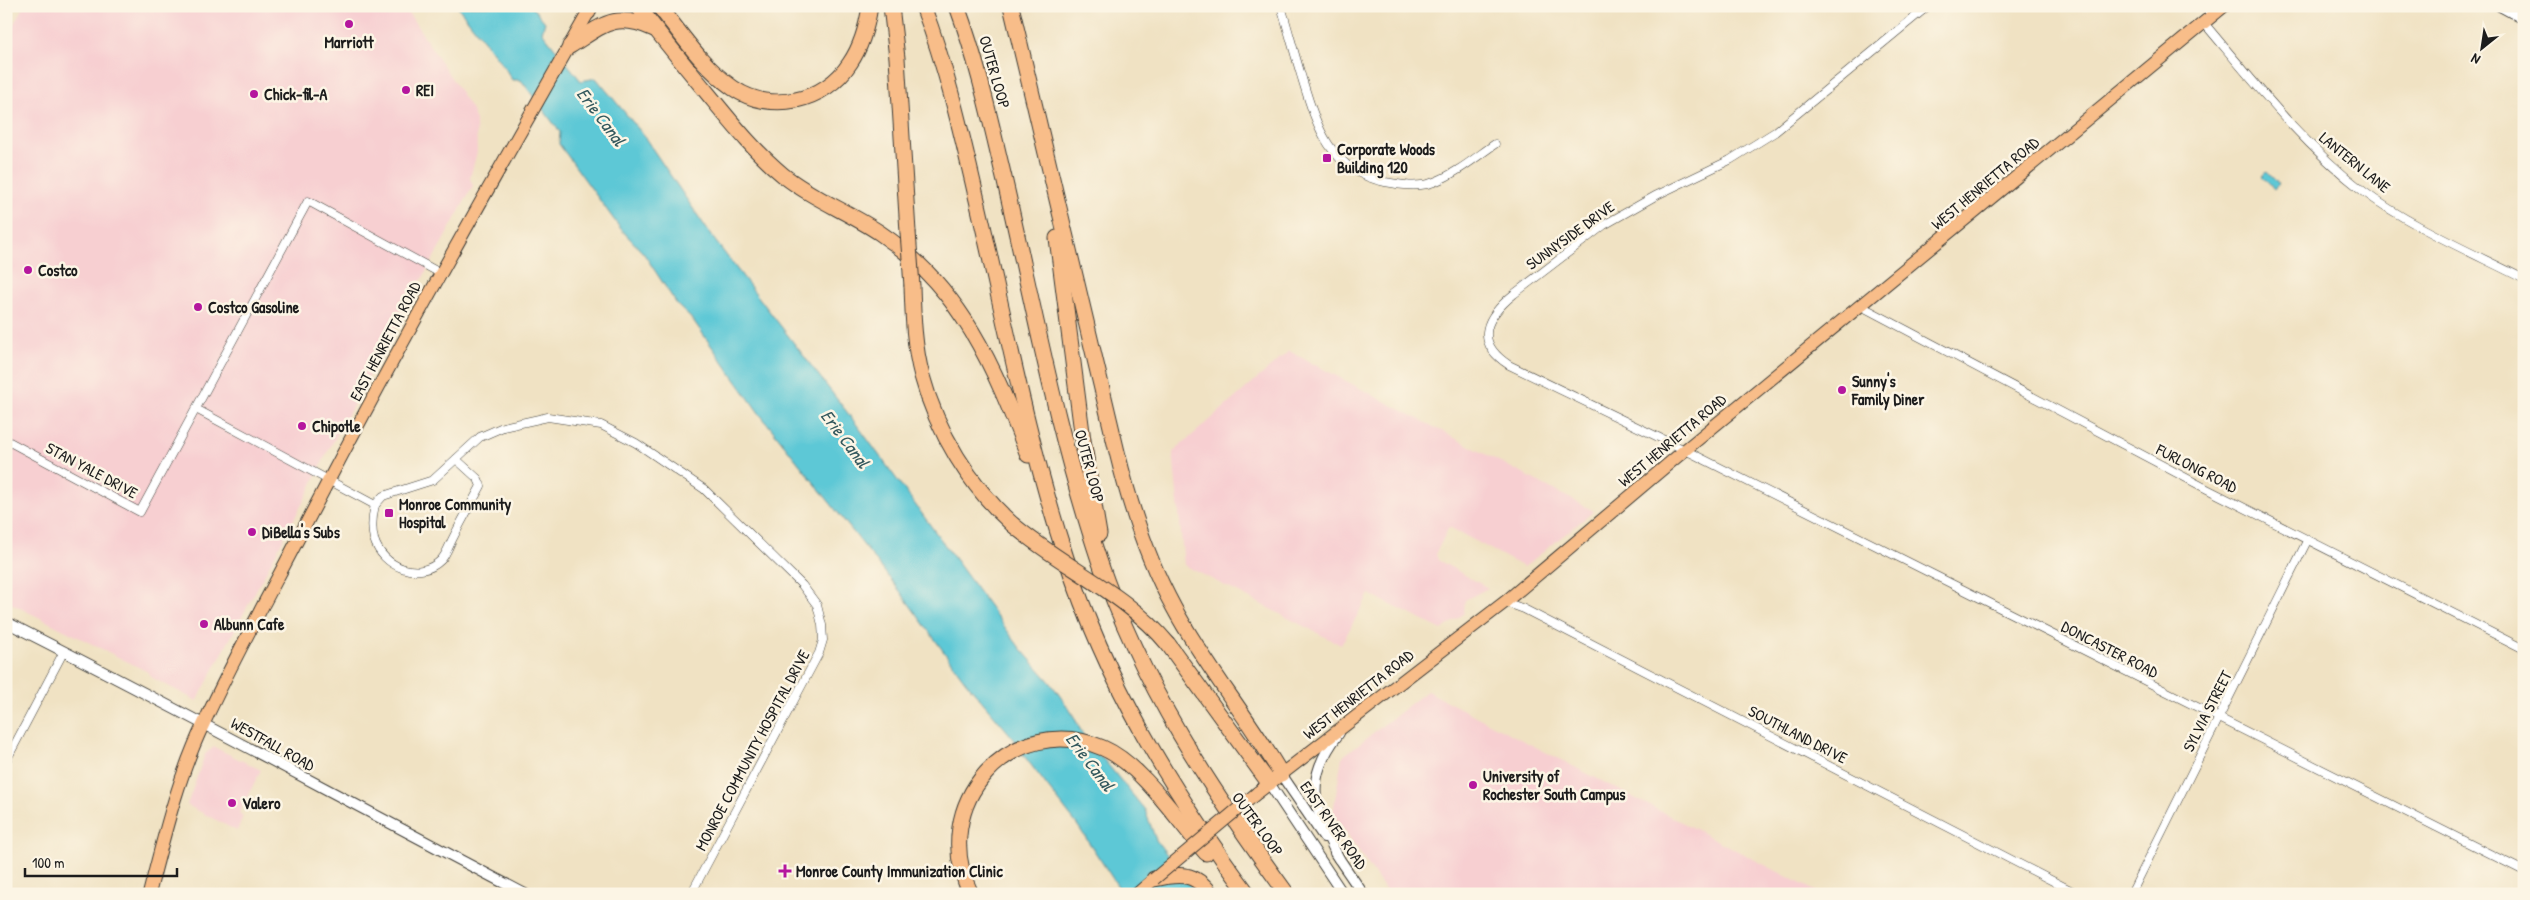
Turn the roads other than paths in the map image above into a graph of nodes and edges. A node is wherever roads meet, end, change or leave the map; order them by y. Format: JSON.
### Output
{"nodes":[{"id":1,"x":638,"y":6,"type":"edge"},
{"id":2,"x":660,"y":6,"type":"edge"},
{"id":3,"x":870,"y":6,"type":"edge"},
{"id":4,"x":891,"y":6,"type":"edge"},
{"id":5,"x":923,"y":6,"type":"edge"},
{"id":6,"x":957,"y":6,"type":"edge"},
{"id":7,"x":1011,"y":6,"type":"edge"},
{"id":8,"x":1281,"y":6,"type":"edge"},
{"id":9,"x":1928,"y":6,"type":"edge"},
{"id":10,"x":2224,"y":6,"type":"edge"},
{"id":11,"x":2500,"y":6,"type":"edge"},
{"id":12,"x":590,"y":8,"type":"edge"},
{"id":13,"x":2207,"y":15,"type":"edge"},
{"id":14,"x":2524,"y":18,"type":"edge"},
{"id":15,"x":656,"y":30,"type":"junction"},
{"id":16,"x":570,"y":46,"type":"junction"},
{"id":17,"x":1042,"y":138,"type":"junction"},
{"id":18,"x":1495,"y":144,"type":"dead end"},
{"id":19,"x":440,"y":274,"type":"junction"},
{"id":20,"x":2524,"y":279,"type":"edge"},
{"id":21,"x":1861,"y":306,"type":"junction"},
{"id":22,"x":196,"y":408,"type":"junction"},
{"id":23,"x":6,"y":440,"type":"edge"},
{"id":24,"x":1685,"y":450,"type":"junction"},
{"id":25,"x":456,"y":459,"type":"junction"},
{"id":26,"x":329,"y":480,"type":"junction"},
{"id":27,"x":375,"y":505,"type":"junction"},
{"id":28,"x":1060,"y":541,"type":"junction"},
{"id":29,"x":2307,"y":541,"type":"junction"},
{"id":30,"x":1107,"y":580,"type":"junction"},
{"id":31,"x":1505,"y":602,"type":"junction"},
{"id":32,"x":6,"y":622,"type":"edge"},
{"id":33,"x":2524,"y":649,"type":"edge"},
{"id":34,"x":64,"y":651,"type":"junction"},
{"id":35,"x":2218,"y":719,"type":"junction"},
{"id":36,"x":204,"y":723,"type":"junction"},
{"id":37,"x":1345,"y":726,"type":"junction"},
{"id":38,"x":6,"y":760,"type":"edge"},
{"id":39,"x":1281,"y":774,"type":"junction"},
{"id":40,"x":1263,"y":788,"type":"junction"},
{"id":41,"x":1339,"y":859,"type":"junction"},
{"id":42,"x":2524,"y":871,"type":"edge"},
{"id":43,"x":1154,"y":879,"type":"junction"},
{"id":44,"x":149,"y":894,"type":"edge"},
{"id":45,"x":525,"y":894,"type":"edge"},
{"id":46,"x":691,"y":894,"type":"edge"},
{"id":47,"x":971,"y":894,"type":"edge"},
{"id":48,"x":1137,"y":894,"type":"edge"},
{"id":49,"x":1211,"y":894,"type":"edge"},
{"id":50,"x":1240,"y":894,"type":"edge"},
{"id":51,"x":1248,"y":894,"type":"edge"},
{"id":52,"x":1287,"y":894,"type":"edge"},
{"id":53,"x":1343,"y":894,"type":"edge"},
{"id":54,"x":1363,"y":894,"type":"edge"},
{"id":55,"x":2078,"y":894,"type":"edge"},
{"id":56,"x":2131,"y":894,"type":"edge"}],
"edges":[{"from":1,"to":15,"type":"highway"},
{"from":2,"to":3,"type":"highway"},
{"from":4,"to":40,"type":"highway","bridge":true},
{"from":5,"to":28,"type":"highway"},
{"from":6,"to":30,"type":"highway","name":"OUTER LOOP"},
{"from":7,"to":17,"type":"highway"},
{"from":8,"to":18,"type":"street"},
{"from":9,"to":24,"type":"street","name":"SUNNYSIDE DRIVE"},
{"from":10,"to":13,"type":"main road","name":"WEST HENRIETTA ROAD"},
{"from":11,"to":14,"type":"street"},
{"from":12,"to":16,"type":"main road","name":"EAST HENRIETTA ROAD"},
{"from":13,"to":20,"type":"street","name":"LANTERN LANE"},
{"from":13,"to":21,"type":"main road","name":"WEST HENRIETTA ROAD"},
{"from":15,"to":16,"type":"highway"},
{"from":15,"to":28,"type":"highway"},
{"from":16,"to":19,"type":"main road","name":"EAST HENRIETTA ROAD"},
{"from":17,"to":30,"type":"highway"},
{"from":17,"to":39,"type":"highway"},
{"from":19,"to":22,"type":"street","name":"STAN YALE DRIVE"},
{"from":19,"to":26,"type":"main road","name":"EAST HENRIETTA ROAD"},
{"from":21,"to":24,"type":"main road","name":"WEST HENRIETTA ROAD"},
{"from":21,"to":29,"type":"street","name":"FURLONG ROAD"},
{"from":22,"to":23,"type":"street","name":"STAN YALE DRIVE"},
{"from":22,"to":26,"type":"street"},
{"from":24,"to":31,"type":"main road","name":"WEST HENRIETTA ROAD"},
{"from":24,"to":35,"type":"street","name":"DONCASTER ROAD"},
{"from":25,"to":27,"type":"street","name":"MONROE COMMUNITY HOSPITAL DRIVE"},
{"from":25,"to":27,"type":"street"},
{"from":25,"to":46,"type":"street","name":"MONROE COMMUNITY HOSPITAL DRIVE"},
{"from":26,"to":27,"type":"street"},
{"from":26,"to":36,"type":"main road","name":"EAST HENRIETTA ROAD"},
{"from":28,"to":51,"type":"highway"},
{"from":29,"to":33,"type":"street","name":"FURLONG ROAD"},
{"from":29,"to":35,"type":"street","name":"SYLVIA STREET"},
{"from":30,"to":52,"type":"highway","name":"OUTER LOOP"},
{"from":31,"to":37,"type":"main road","name":"WEST HENRIETTA ROAD"},
{"from":31,"to":55,"type":"street","name":"SOUTHLAND DRIVE"},
{"from":32,"to":34,"type":"street","name":"WESTFALL ROAD"},
{"from":34,"to":36,"type":"street","name":"WESTFALL ROAD"},
{"from":34,"to":38,"type":"street"},
{"from":35,"to":42,"type":"street","name":"DONCASTER ROAD"},
{"from":35,"to":56,"type":"street","name":"SYLVIA STREET"},
{"from":36,"to":44,"type":"main road","name":"EAST HENRIETTA ROAD"},
{"from":36,"to":45,"type":"street","name":"WESTFALL ROAD"},
{"from":37,"to":39,"type":"main road","name":"WEST HENRIETTA ROAD"},
{"from":37,"to":41,"type":"street"},
{"from":39,"to":40,"type":"main road","name":"WEST HENRIETTA ROAD"},
{"from":39,"to":41,"type":"street","name":"EAST RIVER ROAD"},
{"from":40,"to":43,"type":"main road","name":"WEST HENRIETTA ROAD","bridge":true},
{"from":40,"to":53,"type":"street","name":"EAST RIVER ROAD"},
{"from":41,"to":54,"type":"street","name":"EAST RIVER ROAD"},
{"from":43,"to":48,"type":"main road","name":"WEST HENRIETTA ROAD"},
{"from":43,"to":49,"type":"highway"},
{"from":47,"to":50,"type":"highway"}]}
